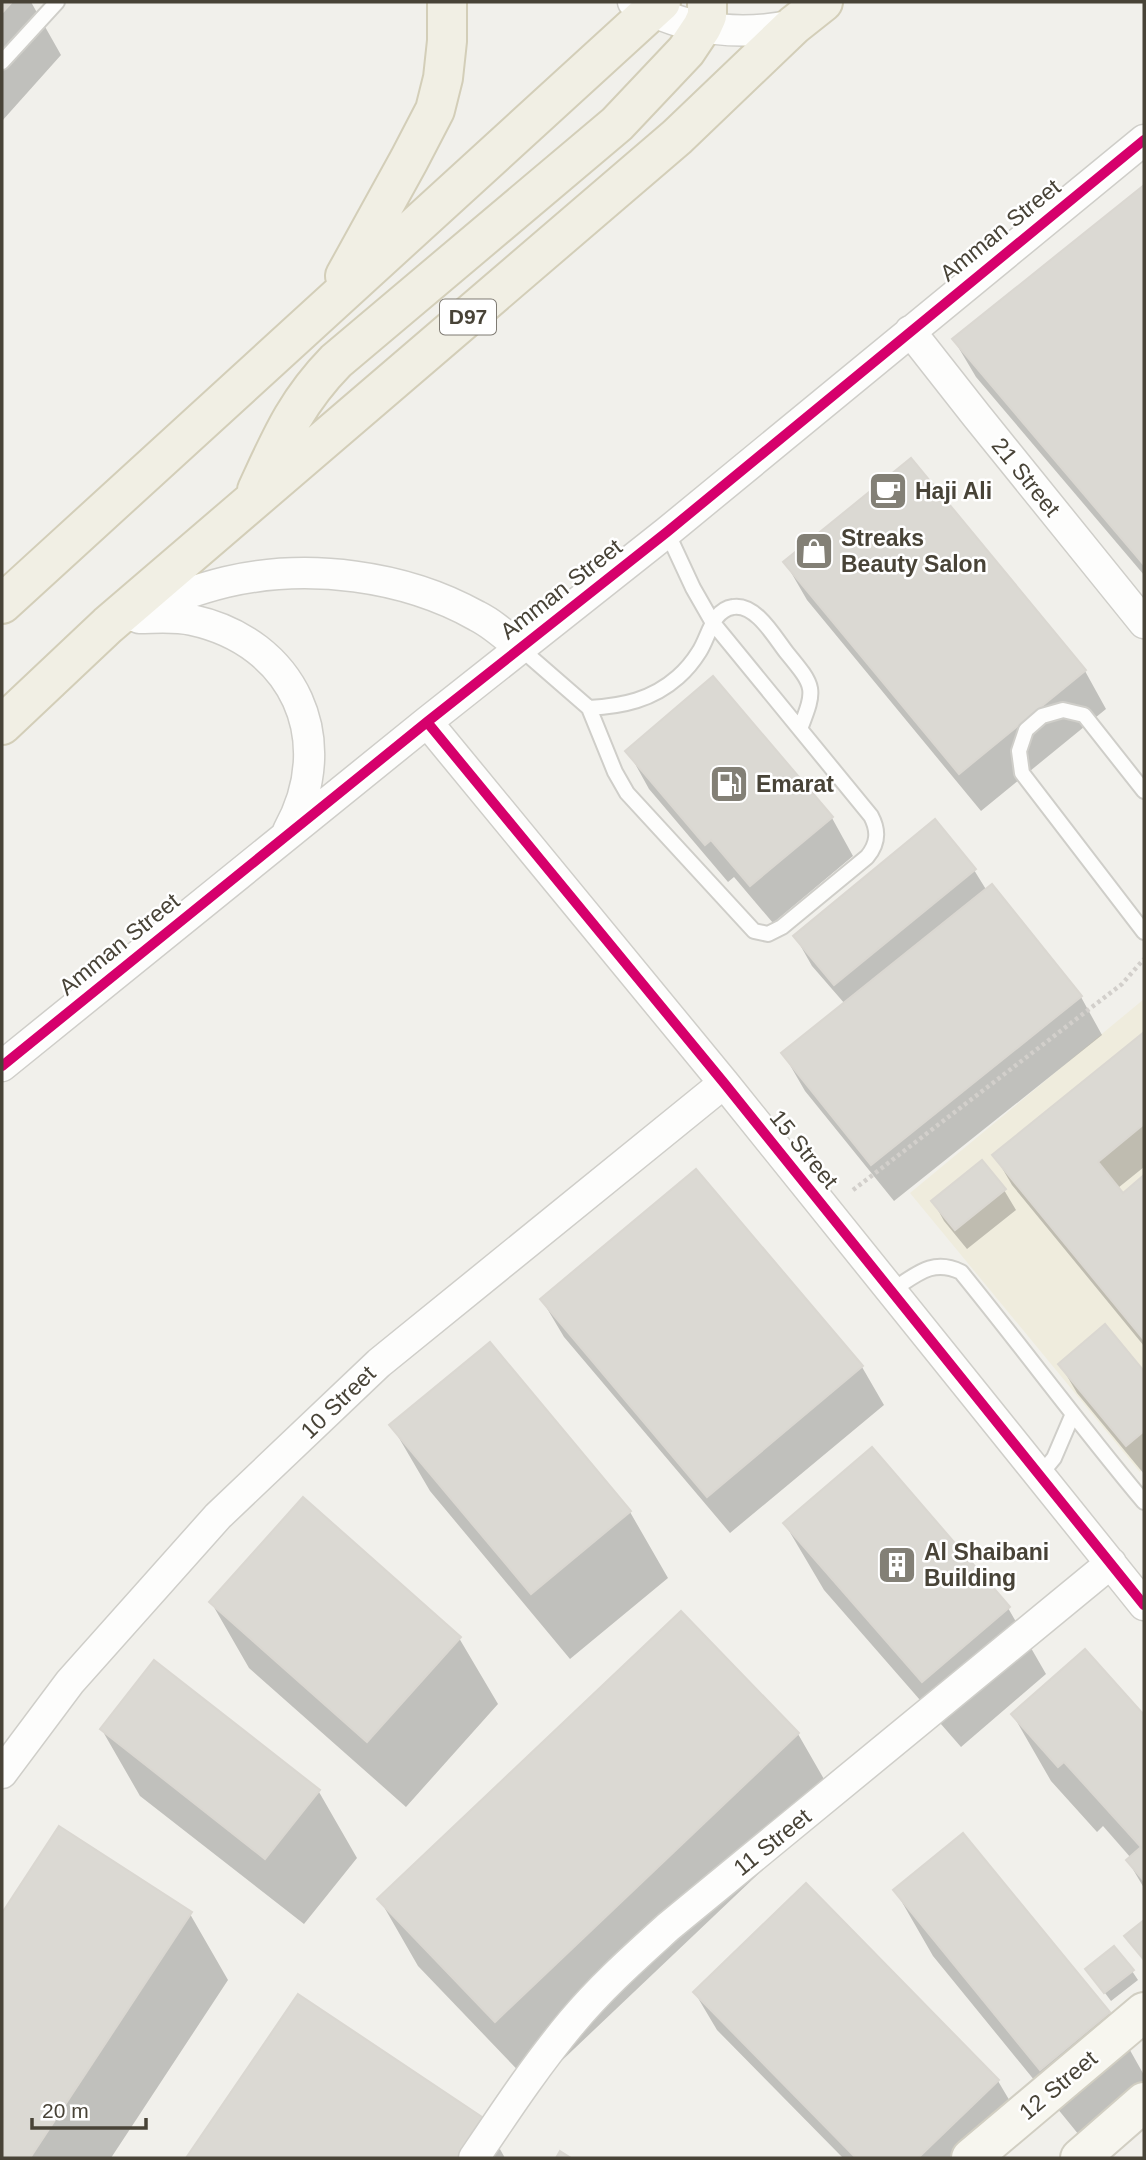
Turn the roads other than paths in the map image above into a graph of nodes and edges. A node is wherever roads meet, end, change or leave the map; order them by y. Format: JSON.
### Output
{"nodes":[{"id":1,"x":57,"y":2,"type":"edge"},
{"id":2,"x":447,"y":2,"type":"edge"},
{"id":3,"x":648,"y":5,"type":"edge"},
{"id":4,"x":808,"y":13,"type":"edge"},
{"id":5,"x":704,"y":15,"type":"edge"},
{"id":6,"x":2,"y":62,"type":"edge"},
{"id":7,"x":1144,"y":140,"type":"edge"},
{"id":8,"x":328,"y":305,"type":"junction"},
{"id":9,"x":910,"y":331,"type":"junction"},
{"id":10,"x":252,"y":502,"type":"junction"},
{"id":11,"x":667,"y":532,"type":"junction"},
{"id":12,"x":2,"y":604,"type":"edge"},
{"id":13,"x":713,"y":623,"type":"junction"},
{"id":14,"x":1144,"y":623,"type":"edge"},
{"id":15,"x":108,"y":625,"type":"junction"},
{"id":16,"x":520,"y":648,"type":"junction"},
{"id":17,"x":589,"y":708,"type":"junction"},
{"id":18,"x":427,"y":722,"type":"junction"},
{"id":19,"x":2,"y":725,"type":"edge"},
{"id":20,"x":800,"y":729,"type":"junction"},
{"id":21,"x":1144,"y":791,"type":"edge"},
{"id":22,"x":284,"y":837,"type":"junction"},
{"id":23,"x":1144,"y":932,"type":"edge"},
{"id":24,"x":2,"y":1066,"type":"edge"},
{"id":25,"x":724,"y":1083,"type":"junction"},
{"id":26,"x":891,"y":1291,"type":"junction"},
{"id":27,"x":1072,"y":1416,"type":"junction"},
{"id":28,"x":1040,"y":1475,"type":"junction"},
{"id":29,"x":1144,"y":1502,"type":"edge"},
{"id":30,"x":1111,"y":1563,"type":"junction"},
{"id":31,"x":1144,"y":1605,"type":"edge"},
{"id":32,"x":2,"y":1773,"type":"edge"},
{"id":33,"x":1144,"y":2012,"type":"edge"},
{"id":34,"x":1144,"y":2102,"type":"edge"},
{"id":35,"x":474,"y":2158,"type":"edge"},
{"id":36,"x":971,"y":2158,"type":"edge"},
{"id":37,"x":1080,"y":2158,"type":"edge"}],
"edges":[{"from":1,"to":6,"type":"lane"},
{"from":2,"to":8,"type":"main road"},
{"from":3,"to":5,"type":"street"},
{"from":3,"to":8,"type":"main road"},
{"from":4,"to":5,"type":"street"},
{"from":4,"to":10,"type":"main road","number":"D97"},
{"from":5,"to":10,"type":"main road"},
{"from":7,"to":9,"type":"street","name":"Amman Street"},
{"from":8,"to":12,"type":"main road"},
{"from":9,"to":11,"type":"street","name":"Amman Street"},
{"from":9,"to":14,"type":"street","name":"21 Street"},
{"from":10,"to":15,"type":"main road","number":"D97"},
{"from":11,"to":13,"type":"lane"},
{"from":11,"to":16,"type":"street","name":"Amman Street"},
{"from":13,"to":17,"type":"lane"},
{"from":13,"to":20,"type":"lane"},
{"from":13,"to":20,"type":"lane"},
{"from":15,"to":16,"type":"street"},
{"from":15,"to":19,"type":"main road","number":"D97"},
{"from":15,"to":22,"type":"street"},
{"from":16,"to":17,"type":"lane"},
{"from":16,"to":18,"type":"street","name":"Amman Street"},
{"from":17,"to":20,"type":"lane"},
{"from":18,"to":22,"type":"street","name":"Amman Street"},
{"from":18,"to":25,"type":"street","name":"15 Street"},
{"from":21,"to":23,"type":"lane"},
{"from":22,"to":24,"type":"street","name":"Amman Street"},
{"from":25,"to":26,"type":"street","name":"15 Street"},
{"from":25,"to":32,"type":"street","name":"10 Street"},
{"from":26,"to":27,"type":"lane"},
{"from":26,"to":28,"type":"street","name":"15 Street"},
{"from":27,"to":28,"type":"lane"},
{"from":27,"to":29,"type":"lane"},
{"from":28,"to":30,"type":"street","name":"15 Street"},
{"from":30,"to":31,"type":"street","name":"15 Street"},
{"from":30,"to":35,"type":"street","name":"11 Street"},
{"from":33,"to":36,"type":"street","name":"12 Street"},
{"from":34,"to":37,"type":"street"}]}
